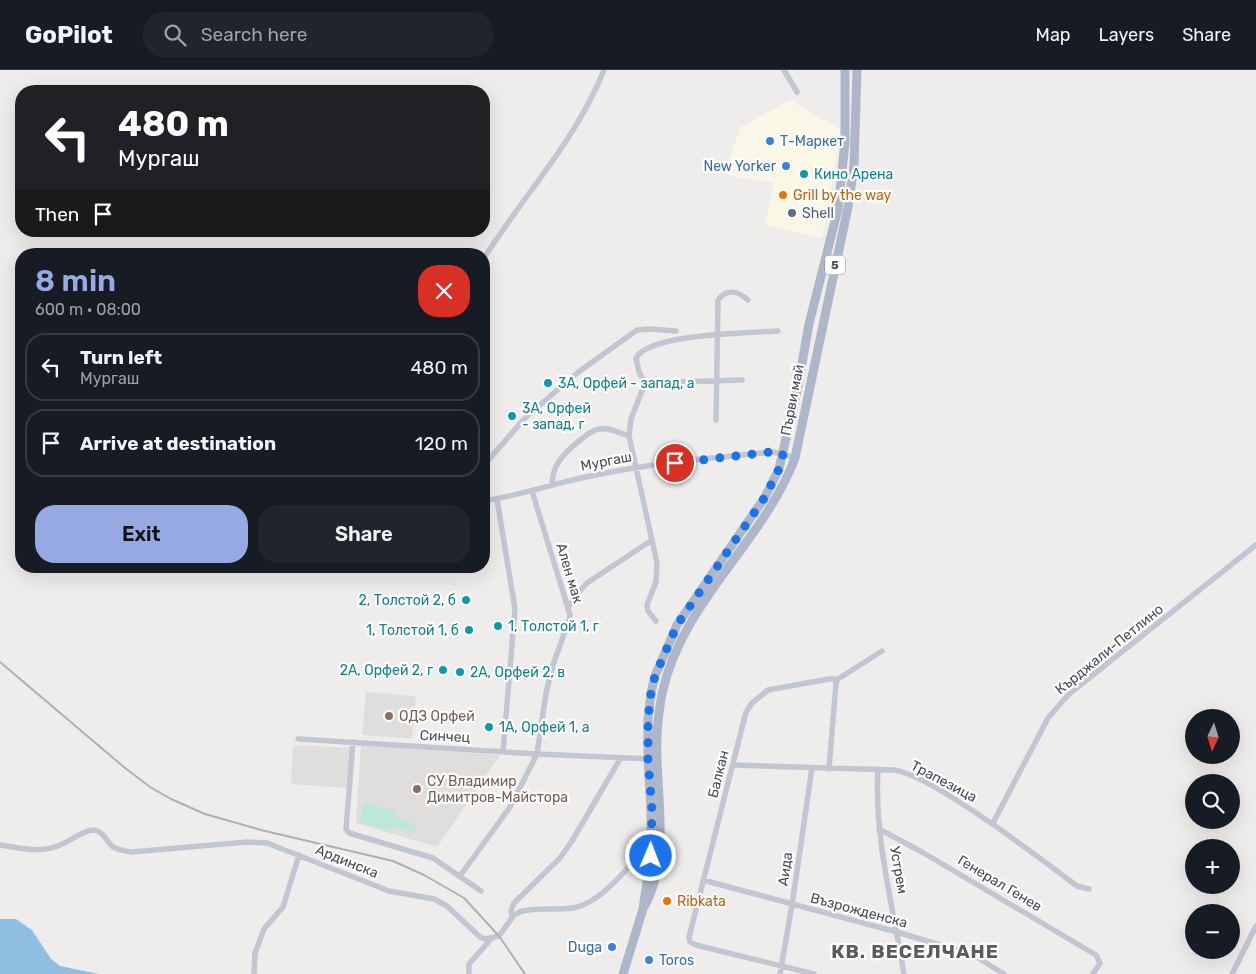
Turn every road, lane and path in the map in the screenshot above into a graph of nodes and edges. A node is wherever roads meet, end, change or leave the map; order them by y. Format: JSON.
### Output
{"nodes":[{"id":1,"x":604,"y":70,"type":"edge"},
{"id":2,"x":784,"y":70,"type":"edge"},
{"id":3,"x":845,"y":70,"type":"edge"},
{"id":4,"x":857,"y":70,"type":"edge"},
{"id":5,"x":797,"y":92,"type":"dead end"},
{"id":6,"x":490,"y":250,"type":"edge"},
{"id":7,"x":748,"y":300,"type":"dead end"},
{"id":8,"x":676,"y":331,"type":"dead end"},
{"id":9,"x":778,"y":331,"type":"dead end"},
{"id":10,"x":717,"y":335,"type":"junction"},
{"id":11,"x":717,"y":380,"type":"junction"},
{"id":12,"x":742,"y":380,"type":"dead end"},
{"id":13,"x":644,"y":383,"type":"junction"},
{"id":14,"x":716,"y":420,"type":"dead end"},
{"id":15,"x":630,"y":436,"type":"junction"},
{"id":16,"x":783,"y":454,"type":"junction"},
{"id":17,"x":490,"y":458,"type":"edge"},
{"id":18,"x":795,"y":458,"type":"junction"},
{"id":19,"x":636,"y":468,"type":"junction"},
{"id":20,"x":552,"y":485,"type":"junction"},
{"id":21,"x":532,"y":491,"type":"junction"},
{"id":22,"x":497,"y":499,"type":"junction"},
{"id":23,"x":490,"y":500,"type":"edge"},
{"id":24,"x":652,"y":540,"type":"junction"},
{"id":25,"x":1256,"y":545,"type":"edge"},
{"id":26,"x":568,"y":608,"type":"junction"},
{"id":27,"x":656,"y":621,"type":"dead end"},
{"id":28,"x":882,"y":651,"type":"dead end"},
{"id":29,"x":838,"y":679,"type":"junction"},
{"id":30,"x":298,"y":738,"type":"dead end"},
{"id":31,"x":353,"y":742,"type":"junction"},
{"id":32,"x":503,"y":752,"type":"junction"},
{"id":33,"x":536,"y":754,"type":"junction"},
{"id":34,"x":620,"y":759,"type":"junction"},
{"id":35,"x":652,"y":759,"type":"junction"},
{"id":36,"x":733,"y":765,"type":"junction"},
{"id":37,"x":812,"y":768,"type":"junction"},
{"id":38,"x":829,"y":769,"type":"junction"},
{"id":39,"x":878,"y":770,"type":"junction"},
{"id":40,"x":993,"y":823,"type":"junction"},
{"id":41,"x":879,"y":829,"type":"junction"},
{"id":42,"x":0,"y":845,"type":"edge"},
{"id":43,"x":299,"y":855,"type":"junction"},
{"id":44,"x":651,"y":856,"type":"junction"},
{"id":45,"x":460,"y":876,"type":"junction"},
{"id":46,"x":703,"y":880,"type":"junction"},
{"id":47,"x":1089,"y":890,"type":"dead end"},
{"id":48,"x":481,"y":891,"type":"dead end"},
{"id":49,"x":792,"y":905,"type":"junction"},
{"id":50,"x":643,"y":909,"type":"junction"},
{"id":51,"x":512,"y":917,"type":"junction"},
{"id":52,"x":1256,"y":926,"type":"edge"},
{"id":53,"x":897,"y":932,"type":"junction"},
{"id":54,"x":491,"y":939,"type":"junction"},
{"id":55,"x":782,"y":966,"type":"junction"},
{"id":56,"x":625,"y":972,"type":"edge"},
{"id":57,"x":254,"y":974,"type":"edge"},
{"id":58,"x":469,"y":974,"type":"edge"},
{"id":59,"x":780,"y":974,"type":"edge"},
{"id":60,"x":814,"y":974,"type":"edge"},
{"id":61,"x":904,"y":974,"type":"edge"},
{"id":62,"x":1004,"y":974,"type":"edge"},
{"id":63,"x":1093,"y":974,"type":"edge"},
{"id":64,"x":1232,"y":974,"type":"edge"}],
"edges":[{"from":1,"to":6,"type":"street"},
{"from":2,"to":5,"type":"street"},
{"from":3,"to":16,"type":"main road","name":"Първи май","number":"5"},
{"from":4,"to":18,"type":"main road","name":"Първи май","number":"5"},
{"from":7,"to":10,"type":"street"},
{"from":8,"to":17,"type":"street"},
{"from":9,"to":10,"type":"street"},
{"from":10,"to":11,"type":"street"},
{"from":10,"to":13,"type":"street"},
{"from":11,"to":12,"type":"street"},
{"from":11,"to":13,"type":"street"},
{"from":11,"to":14,"type":"street"},
{"from":13,"to":15,"type":"street"},
{"from":15,"to":19,"type":"street"},
{"from":15,"to":20,"type":"street"},
{"from":16,"to":18,"type":"street","name":"Мургаш"},
{"from":16,"to":19,"type":"street","name":"Мургаш"},
{"from":16,"to":35,"type":"main road","name":"Първи май","number":"5"},
{"from":18,"to":35,"type":"main road","name":"Първи май","number":"5"},
{"from":19,"to":20,"type":"street","name":"Мургаш"},
{"from":19,"to":24,"type":"street"},
{"from":20,"to":21,"type":"street","name":"Мургаш"},
{"from":21,"to":22,"type":"street","name":"Мургаш"},
{"from":21,"to":26,"type":"street","name":"Ален мак"},
{"from":22,"to":23,"type":"street","name":"Мургаш"},
{"from":22,"to":32,"type":"street"},
{"from":24,"to":26,"type":"street"},
{"from":24,"to":27,"type":"street"},
{"from":25,"to":40,"type":"street","name":"Кърджали-Петлино"},
{"from":26,"to":33,"type":"street","name":"Ален мак"},
{"from":28,"to":29,"type":"street"},
{"from":29,"to":36,"type":"street","name":"Балкан"},
{"from":29,"to":38,"type":"street"},
{"from":30,"to":31,"type":"street","name":"Синчец"},
{"from":31,"to":32,"type":"street","name":"Синчец"},
{"from":31,"to":45,"type":"street"},
{"from":32,"to":33,"type":"street","name":"Синчец"},
{"from":33,"to":34,"type":"street","name":"Синчец"},
{"from":33,"to":45,"type":"street","name":"Ален мак"},
{"from":34,"to":35,"type":"street","name":"Синчец"},
{"from":34,"to":51,"type":"street"},
{"from":35,"to":44,"type":"main road","name":"Първи май","number":"5"},
{"from":35,"to":50,"type":"main road","name":"Първи май","number":"5"},
{"from":36,"to":37,"type":"street","name":"Трапезица"},
{"from":36,"to":46,"type":"street","name":"Балкан"},
{"from":37,"to":38,"type":"street","name":"Трапезица"},
{"from":37,"to":49,"type":"street","name":"Аида"},
{"from":38,"to":39,"type":"street","name":"Трапезица"},
{"from":39,"to":40,"type":"street","name":"Трапезица"},
{"from":39,"to":41,"type":"street","name":"Устрем"},
{"from":40,"to":47,"type":"street","name":"Трапезица"},
{"from":41,"to":53,"type":"street","name":"Устрем"},
{"from":41,"to":63,"type":"street","name":"Генерал Генев"},
{"from":42,"to":43,"type":"street","name":"Ардинска"},
{"from":43,"to":54,"type":"street","name":"Ардинска"},
{"from":43,"to":57,"type":"street"},
{"from":44,"to":50,"type":"main road","name":"Първи май","number":"5"},
{"from":44,"to":51,"type":"street"},
{"from":45,"to":48,"type":"street"},
{"from":46,"to":49,"type":"street","name":"Възрожденска"},
{"from":46,"to":55,"type":"street","name":"Балкан"},
{"from":49,"to":53,"type":"street","name":"Възрожденска"},
{"from":49,"to":55,"type":"street","name":"Аида"},
{"from":50,"to":56,"type":"main road","name":"Първи май","number":"5"},
{"from":51,"to":54,"type":"street"},
{"from":52,"to":64,"type":"street"},
{"from":53,"to":61,"type":"street","name":"Устрем"},
{"from":53,"to":62,"type":"street","name":"Възрожденска"},
{"from":54,"to":58,"type":"street"},
{"from":55,"to":59,"type":"street","name":"Аида"},
{"from":55,"to":60,"type":"street"}]}
